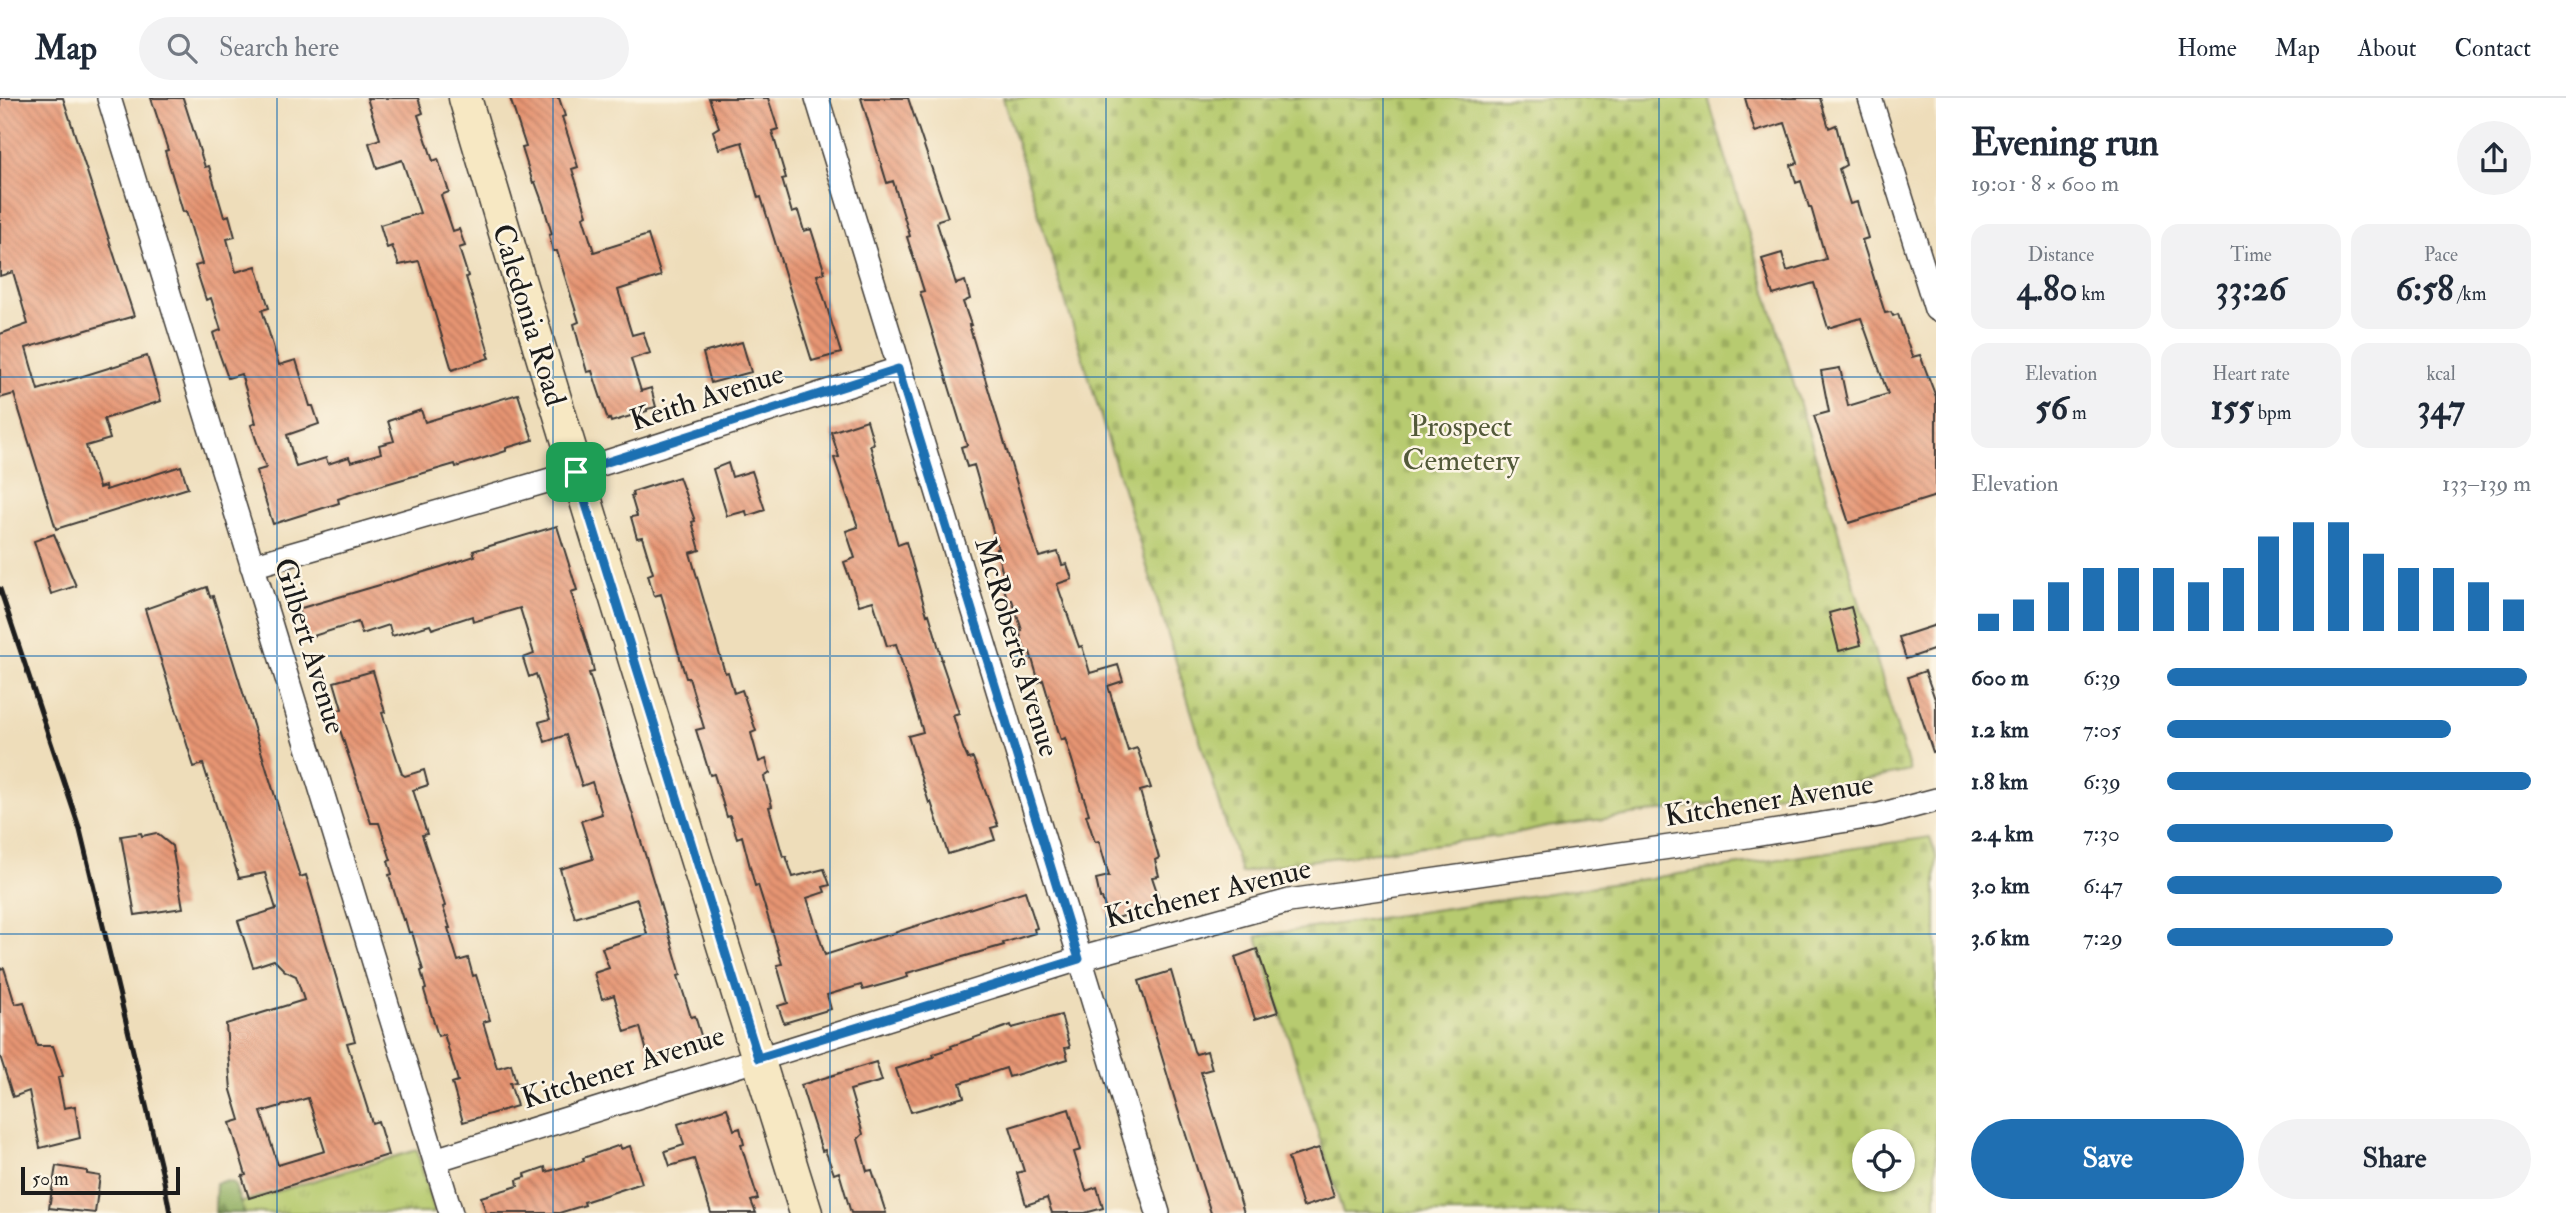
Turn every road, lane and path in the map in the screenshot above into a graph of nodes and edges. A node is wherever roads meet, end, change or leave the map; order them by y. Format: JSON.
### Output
{"nodes":[{"id":1,"x":109,"y":98,"type":"edge"},
{"id":2,"x":465,"y":98,"type":"edge"},
{"id":3,"x":817,"y":98,"type":"edge"},
{"id":4,"x":1871,"y":98,"type":"edge"},
{"id":5,"x":1936,"y":309,"type":"edge"},
{"id":6,"x":898,"y":369,"type":"junction"},
{"id":7,"x":576,"y":472,"type":"junction"},
{"id":8,"x":252,"y":566,"type":"junction"},
{"id":9,"x":1936,"y":800,"type":"edge"},
{"id":10,"x":1079,"y":959,"type":"junction"},
{"id":11,"x":758,"y":1058,"type":"junction"},
{"id":12,"x":435,"y":1160,"type":"junction"},
{"id":13,"x":451,"y":1213,"type":"edge"},
{"id":14,"x":806,"y":1213,"type":"edge"},
{"id":15,"x":1158,"y":1213,"type":"edge"}],
"edges":[{"from":1,"to":8,"type":"street","name":"Gilbert Avenue"},
{"from":2,"to":7,"type":"street","name":"Caledonia Road"},
{"from":3,"to":6,"type":"street","name":"McRoberts Avenue"},
{"from":4,"to":5,"type":"street"},
{"from":6,"to":7,"type":"street","name":"Keith Avenue"},
{"from":6,"to":10,"type":"street","name":"McRoberts Avenue"},
{"from":7,"to":8,"type":"street","name":"Keith Avenue"},
{"from":7,"to":11,"type":"street","name":"Caledonia Road"},
{"from":8,"to":12,"type":"street","name":"Gilbert Avenue"},
{"from":9,"to":10,"type":"street","name":"Kitchener Avenue"},
{"from":10,"to":11,"type":"street","name":"Kitchener Avenue"},
{"from":10,"to":15,"type":"street","name":"McRoberts Avenue"},
{"from":11,"to":12,"type":"street","name":"Kitchener Avenue"},
{"from":11,"to":14,"type":"street","name":"Caledonia Road"},
{"from":12,"to":13,"type":"street","name":"Gilbert Avenue"}]}
